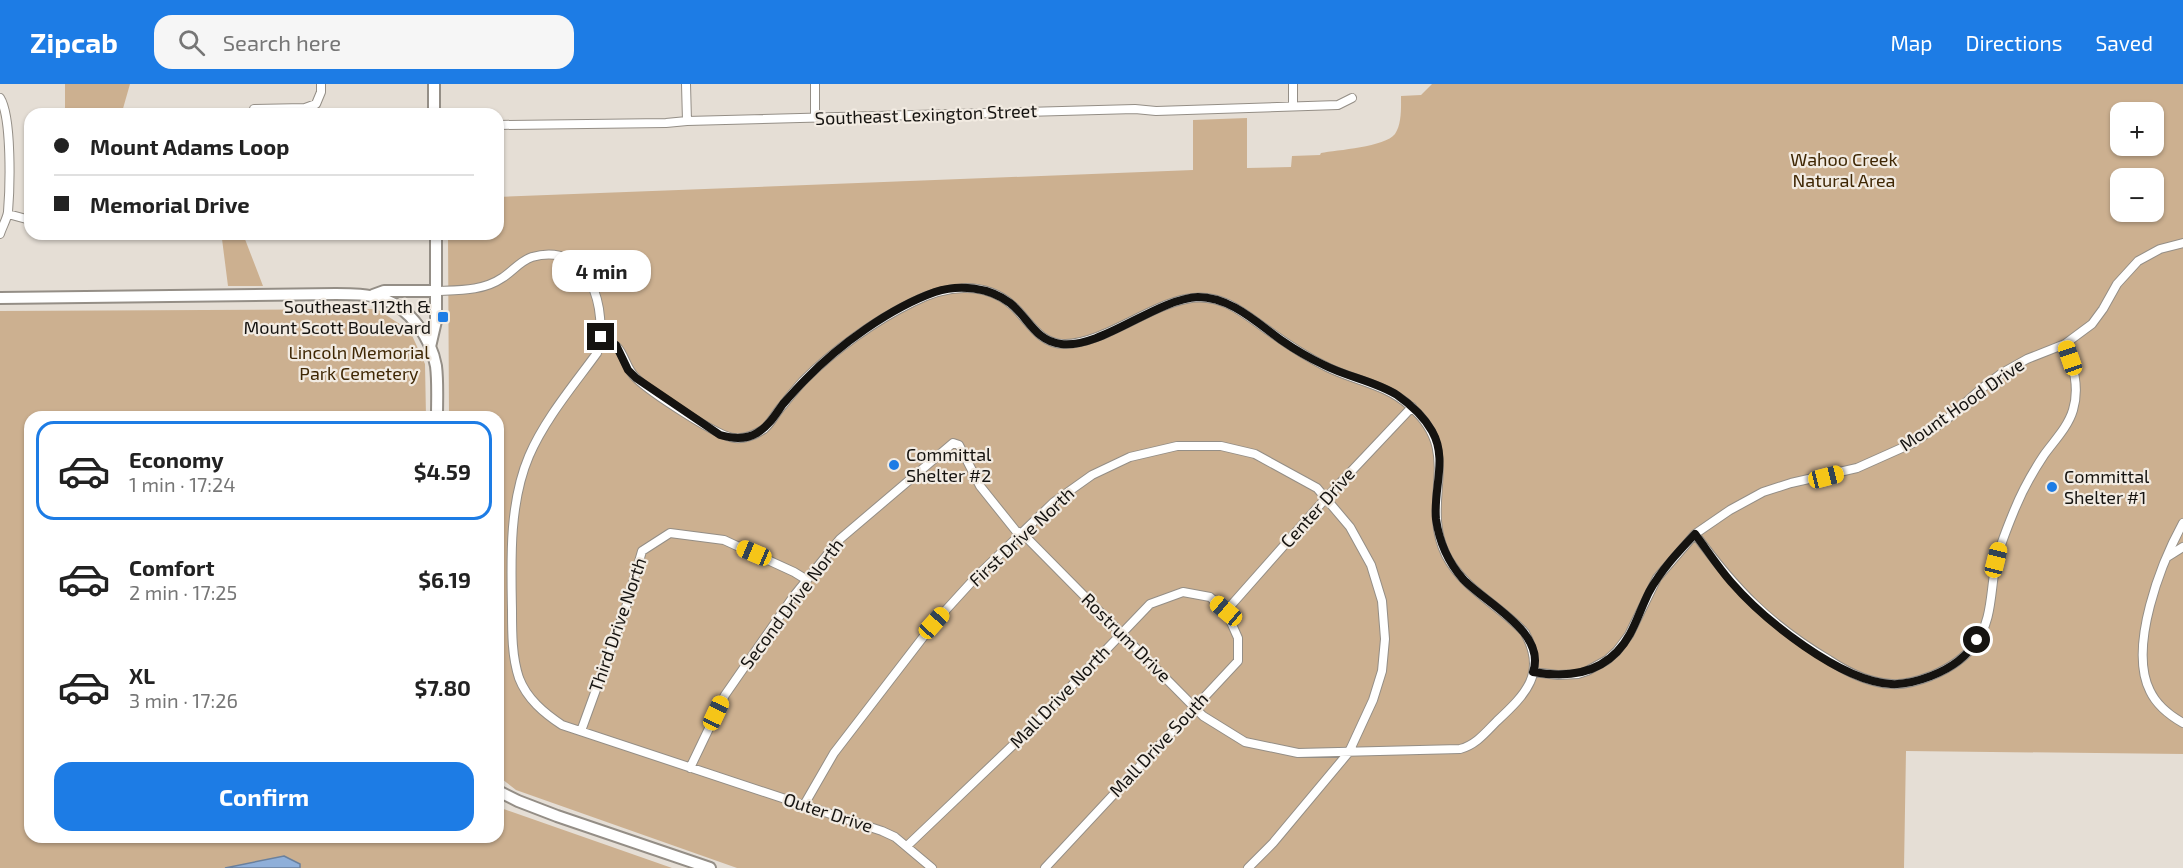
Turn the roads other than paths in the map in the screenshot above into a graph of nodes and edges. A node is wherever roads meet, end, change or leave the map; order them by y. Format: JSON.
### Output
{"nodes":[{"id":1,"x":321,"y":84,"type":"edge"},
{"id":2,"x":434,"y":84,"type":"edge"},
{"id":3,"x":686,"y":84,"type":"edge"},
{"id":4,"x":815,"y":84,"type":"edge"},
{"id":5,"x":1293,"y":84,"type":"edge"},
{"id":6,"x":1352,"y":98,"type":"dead end"},
{"id":7,"x":1,"y":100,"type":"edge"},
{"id":8,"x":1293,"y":106,"type":"junction"},
{"id":9,"x":304,"y":108,"type":"edge"},
{"id":10,"x":435,"y":108,"type":"edge"},
{"id":11,"x":815,"y":118,"type":"junction"},
{"id":12,"x":687,"y":121,"type":"junction"},
{"id":13,"x":504,"y":125,"type":"edge"},
{"id":14,"x":8,"y":214,"type":"junction"},
{"id":15,"x":24,"y":218,"type":"edge"},
{"id":16,"x":0,"y":234,"type":"edge"},
{"id":17,"x":436,"y":240,"type":"edge"},
{"id":18,"x":2183,"y":243,"type":"edge"},
{"id":19,"x":436,"y":291,"type":"junction"},
{"id":20,"x":370,"y":296,"type":"junction"},
{"id":21,"x":0,"y":298,"type":"edge"},
{"id":22,"x":601,"y":337,"type":"junction"},
{"id":23,"x":2065,"y":344,"type":"junction"},
{"id":24,"x":430,"y":346,"type":"junction"},
{"id":25,"x":1412,"y":407,"type":"junction"},
{"id":26,"x":437,"y":411,"type":"edge"},
{"id":27,"x":953,"y":442,"type":"joint"},
{"id":28,"x":1326,"y":498,"type":"junction"},
{"id":29,"x":2183,"y":523,"type":"edge"},
{"id":30,"x":1022,"y":533,"type":"junction"},
{"id":31,"x":1695,"y":534,"type":"junction"},
{"id":32,"x":2183,"y":547,"type":"edge"},
{"id":33,"x":2166,"y":558,"type":"junction"},
{"id":34,"x":807,"y":580,"type":"junction"},
{"id":35,"x":1226,"y":611,"type":"junction"},
{"id":36,"x":1122,"y":633,"type":"junction"},
{"id":37,"x":1533,"y":672,"type":"junction"},
{"id":38,"x":1196,"y":708,"type":"junction"},
{"id":39,"x":2183,"y":723,"type":"edge"},
{"id":40,"x":581,"y":731,"type":"junction"},
{"id":41,"x":1349,"y":752,"type":"junction"},
{"id":42,"x":690,"y":768,"type":"junction"},
{"id":43,"x":504,"y":794,"type":"edge"},
{"id":44,"x":804,"y":805,"type":"junction"},
{"id":45,"x":907,"y":846,"type":"junction"},
{"id":46,"x":710,"y":868,"type":"edge"},
{"id":47,"x":932,"y":868,"type":"edge"},
{"id":48,"x":1045,"y":868,"type":"edge"},
{"id":49,"x":1248,"y":868,"type":"edge"}],
"edges":[{"from":1,"to":9,"type":"street"},
{"from":2,"to":10,"type":"street"},
{"from":3,"to":12,"type":"street"},
{"from":4,"to":11,"type":"street"},
{"from":5,"to":8,"type":"street"},
{"from":6,"to":8,"type":"street","name":"Southeast Lexington Street"},
{"from":7,"to":14,"type":"street"},
{"from":8,"to":11,"type":"street","name":"Southeast Lexington Street"},
{"from":11,"to":12,"type":"street","name":"Southeast Lexington Street"},
{"from":12,"to":13,"type":"street","name":"Southeast Lexington Street"},
{"from":14,"to":15,"type":"street"},
{"from":14,"to":16,"type":"street"},
{"from":17,"to":19,"type":"street"},
{"from":18,"to":23,"type":"street","name":"Mount Hood Drive"},
{"from":19,"to":20,"type":"street"},
{"from":19,"to":22,"type":"street"},
{"from":19,"to":24,"type":"street"},
{"from":20,"to":21,"type":"street"},
{"from":20,"to":24,"type":"street"},
{"from":22,"to":25,"type":"street"},
{"from":22,"to":40,"type":"street","name":"Outer Drive"},
{"from":23,"to":31,"type":"street","name":"Mount Hood Drive"},
{"from":23,"to":31,"type":"street"},
{"from":24,"to":26,"type":"street"},
{"from":25,"to":28,"type":"street","name":"Center Drive"},
{"from":25,"to":37,"type":"street"},
{"from":27,"to":30,"type":"street","name":"Rostrum Drive"},
{"from":27,"to":34,"type":"street","name":"Second Drive North"},
{"from":28,"to":30,"type":"street","name":"First Drive North"},
{"from":28,"to":35,"type":"street","name":"Center Drive"},
{"from":28,"to":41,"type":"street","name":"First Drive North"},
{"from":29,"to":33,"type":"street"},
{"from":30,"to":36,"type":"street","name":"Rostrum Drive"},
{"from":30,"to":44,"type":"street","name":"First Drive North"},
{"from":31,"to":37,"type":"street","name":"Mount Hood Drive"},
{"from":32,"to":33,"type":"street"},
{"from":33,"to":39,"type":"street"},
{"from":34,"to":40,"type":"street","name":"Third Drive North"},
{"from":34,"to":42,"type":"street","name":"Second Drive North"},
{"from":35,"to":36,"type":"street","name":"Mall Drive North"},
{"from":35,"to":38,"type":"street","name":"Mall Drive South"},
{"from":36,"to":38,"type":"street","name":"Rostrum Drive"},
{"from":36,"to":45,"type":"street","name":"Mall Drive North"},
{"from":37,"to":41,"type":"street","name":"Rostrum Drive"},
{"from":38,"to":41,"type":"street","name":"Rostrum Drive"},
{"from":38,"to":48,"type":"street","name":"Mall Drive South"},
{"from":40,"to":42,"type":"street","name":"Outer Drive"},
{"from":41,"to":49,"type":"street","name":"First Drive North"},
{"from":42,"to":44,"type":"street","name":"Outer Drive"},
{"from":43,"to":46,"type":"street"},
{"from":44,"to":45,"type":"street","name":"Outer Drive"},
{"from":45,"to":47,"type":"street","name":"Outer Drive"}]}
